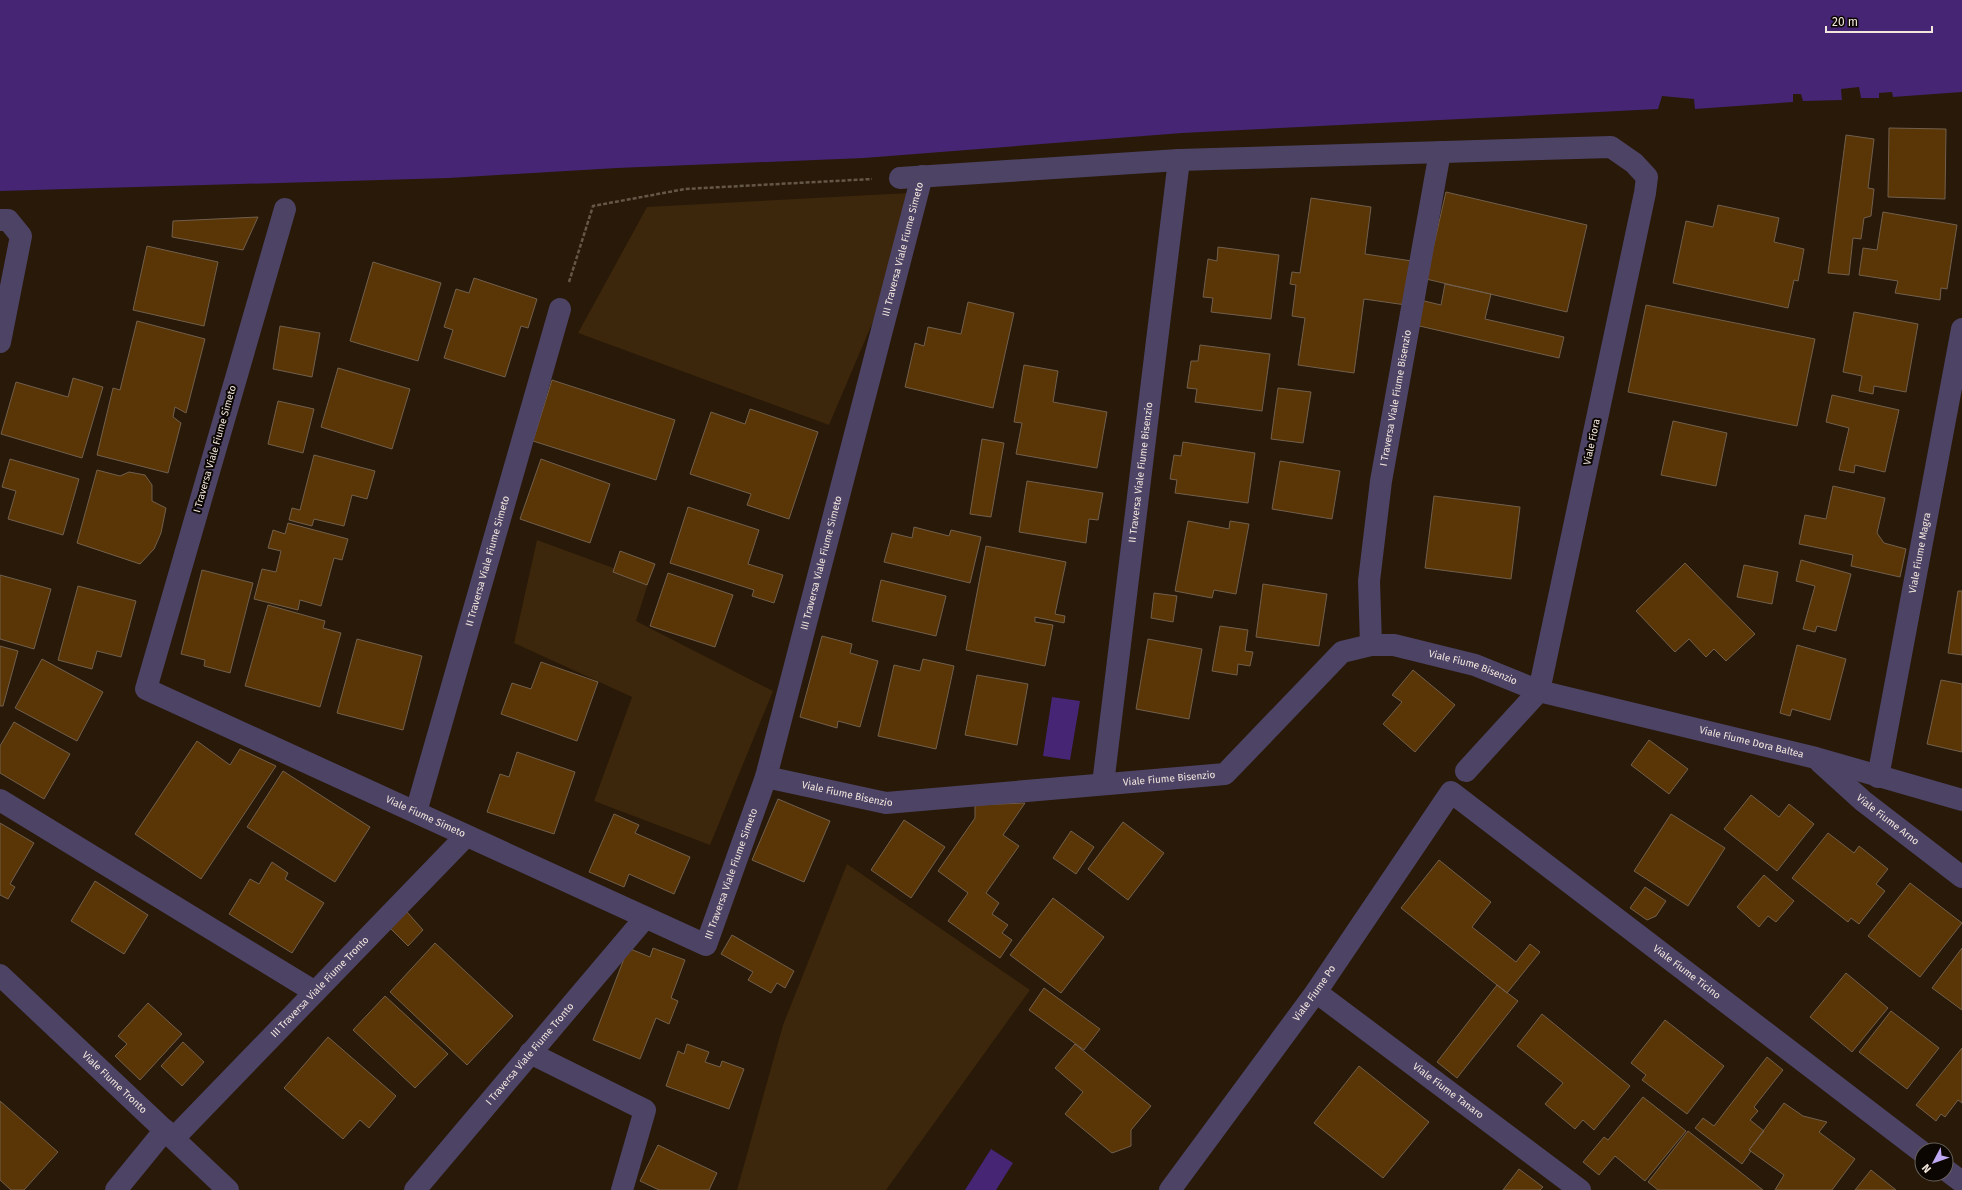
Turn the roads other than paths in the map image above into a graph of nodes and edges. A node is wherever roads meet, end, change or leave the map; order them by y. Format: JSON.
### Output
{"nodes":[{"id":1,"x":1440,"y":152,"type":"junction"},
{"id":2,"x":1179,"y":160,"type":"junction"},
{"id":3,"x":922,"y":176,"type":"junction"},
{"id":4,"x":900,"y":178,"type":"road end"},
{"id":5,"x":285,"y":209,"type":"dead end"},
{"id":6,"x":0,"y":220,"type":"edge"},
{"id":7,"x":560,"y":309,"type":"road end"},
{"id":8,"x":1962,"y":329,"type":"edge"},
{"id":9,"x":0,"y":342,"type":"edge"},
{"id":10,"x":1372,"y":645,"type":"junction"},
{"id":11,"x":146,"y":689,"type":"joint"},
{"id":12,"x":1539,"y":691,"type":"junction"},
{"id":13,"x":1816,"y":758,"type":"junction"},
{"id":14,"x":1466,"y":771,"type":"dead end"},
{"id":15,"x":766,"y":777,"type":"junction"},
{"id":16,"x":1878,"y":777,"type":"junction"},
{"id":17,"x":1103,"y":784,"type":"junction"},
{"id":18,"x":1451,"y":792,"type":"joint"},
{"id":19,"x":0,"y":800,"type":"edge"},
{"id":20,"x":1962,"y":800,"type":"edge"},
{"id":21,"x":416,"y":812,"type":"junction"},
{"id":22,"x":466,"y":836,"type":"junction"},
{"id":23,"x":1962,"y":878,"type":"edge"},
{"id":24,"x":645,"y":918,"type":"junction"},
{"id":25,"x":706,"y":945,"type":"joint"},
{"id":26,"x":0,"y":976,"type":"edge"},
{"id":27,"x":315,"y":992,"type":"junction"},
{"id":28,"x":1316,"y":992,"type":"junction"},
{"id":29,"x":530,"y":1053,"type":"junction"},
{"id":30,"x":169,"y":1134,"type":"junction"},
{"id":31,"x":1914,"y":1146,"type":"edge"},
{"id":32,"x":116,"y":1190,"type":"edge"},
{"id":33,"x":228,"y":1190,"type":"edge"},
{"id":34,"x":415,"y":1190,"type":"edge"},
{"id":35,"x":622,"y":1190,"type":"edge"},
{"id":36,"x":1170,"y":1190,"type":"edge"},
{"id":37,"x":1580,"y":1190,"type":"edge"}],
"edges":[{"from":1,"to":2,"type":"street"},
{"from":1,"to":10,"type":"street","name":"I Traversa Viale Fiume Bisenzio"},
{"from":1,"to":12,"type":"street","name":"Viale Fiora"},
{"from":2,"to":3,"type":"street"},
{"from":2,"to":17,"type":"street","name":"II Traversa Viale Fiume Bisenzio"},
{"from":3,"to":4,"type":"street"},
{"from":3,"to":15,"type":"street","name":"III Traversa Viale Fiume Simeto"},
{"from":5,"to":11,"type":"street","name":"I Traversa Viale Fiume Simeto"},
{"from":6,"to":9,"type":"street"},
{"from":7,"to":21,"type":"street","name":"II Traversa Viale Fiume Simeto"},
{"from":8,"to":16,"type":"street","name":"Viale Fiume Magra"},
{"from":10,"to":12,"type":"street","name":"Viale Fiume Bisenzio"},
{"from":10,"to":17,"type":"street","name":"Viale Fiume Bisenzio"},
{"from":11,"to":21,"type":"street","name":"Viale Fiume Simeto"},
{"from":12,"to":13,"type":"street","name":"Viale Fiume Dora Baltea"},
{"from":12,"to":14,"type":"street"},
{"from":13,"to":16,"type":"street","name":"Viale Fiume Dora Baltea"},
{"from":13,"to":23,"type":"street","name":"Viale Fiume Arno"},
{"from":15,"to":17,"type":"street","name":"Viale Fiume Bisenzio"},
{"from":15,"to":25,"type":"street","name":"III Traversa Viale Fiume Simeto"},
{"from":16,"to":20,"type":"street","name":"Viale Fiume Dora Baltea"},
{"from":18,"to":28,"type":"street","name":"Viale Fiume Po"},
{"from":18,"to":31,"type":"street","name":"Viale Fiume Ticino"},
{"from":19,"to":27,"type":"street"},
{"from":21,"to":22,"type":"street","name":"Viale Fiume Simeto"},
{"from":22,"to":24,"type":"street","name":"Viale Fiume Simeto"},
{"from":22,"to":27,"type":"street","name":"III Traversa Viale Fiume Tronto"},
{"from":24,"to":25,"type":"street","name":"Viale Fiume Simeto"},
{"from":24,"to":29,"type":"street","name":"I Traversa Viale Fiume Tronto"},
{"from":26,"to":30,"type":"street","name":"Viale FIume Tronto"},
{"from":27,"to":30,"type":"street","name":"III Traversa Viale Fiume Tronto"},
{"from":28,"to":36,"type":"street","name":"Viale Fiume Po"},
{"from":28,"to":37,"type":"street","name":"Viale Fiume Tanaro"},
{"from":29,"to":34,"type":"street","name":"I Traversa Viale Fiume Tronto"},
{"from":29,"to":35,"type":"street"},
{"from":30,"to":32,"type":"street","name":"III Traversa Viale Fiume Tronto"},
{"from":30,"to":33,"type":"street","name":"Viale FIume Tronto"}]}
